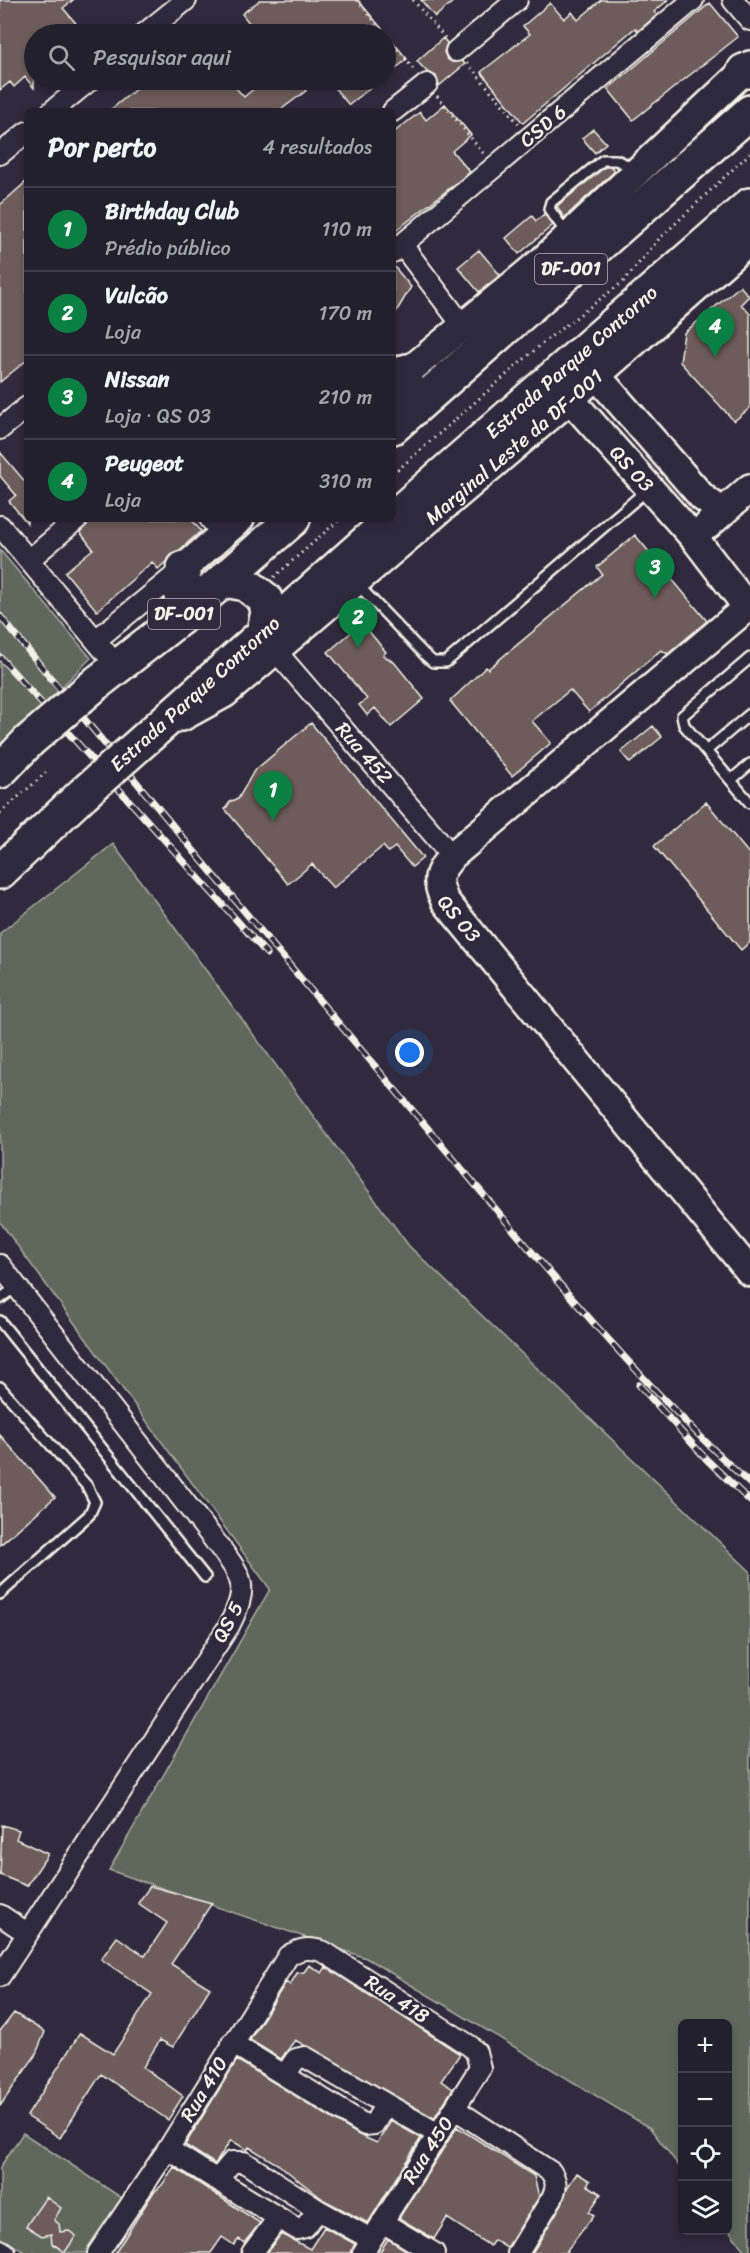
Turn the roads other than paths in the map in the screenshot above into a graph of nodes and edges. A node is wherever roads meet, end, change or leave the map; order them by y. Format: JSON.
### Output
{"nodes":[{"id":1,"x":186,"y":0,"type":"edge"},
{"id":2,"x":517,"y":0,"type":"edge"},
{"id":3,"x":693,"y":0,"type":"edge"},
{"id":4,"x":733,"y":0,"type":"edge"},
{"id":5,"x":750,"y":20,"type":"edge"},
{"id":6,"x":156,"y":24,"type":"edge"},
{"id":7,"x":456,"y":51,"type":"road end"},
{"id":8,"x":748,"y":69,"type":"edge"},
{"id":9,"x":426,"y":84,"type":"road end"},
{"id":10,"x":78,"y":90,"type":"edge"},
{"id":11,"x":56,"y":108,"type":"edge"},
{"id":12,"x":396,"y":109,"type":"edge"},
{"id":13,"x":750,"y":112,"type":"edge"},
{"id":14,"x":24,"y":134,"type":"edge"},
{"id":15,"x":0,"y":154,"type":"edge"},
{"id":16,"x":638,"y":170,"type":"junction"},
{"id":17,"x":750,"y":205,"type":"edge"},
{"id":18,"x":569,"y":236,"type":"junction"},
{"id":19,"x":750,"y":240,"type":"edge"},
{"id":20,"x":397,"y":249,"type":"edge"},
{"id":21,"x":680,"y":267,"type":"junction"},
{"id":22,"x":715,"y":271,"type":"junction"},
{"id":23,"x":463,"y":326,"type":"junction"},
{"id":24,"x":596,"y":375,"type":"junction"},
{"id":25,"x":400,"y":377,"type":"edge"},
{"id":26,"x":570,"y":399,"type":"junction"},
{"id":27,"x":24,"y":409,"type":"edge"},
{"id":28,"x":396,"y":415,"type":"edge"},
{"id":29,"x":396,"y":424,"type":"edge"},
{"id":30,"x":0,"y":429,"type":"edge"},
{"id":31,"x":654,"y":444,"type":"junction"},
{"id":32,"x":629,"y":464,"type":"junction"},
{"id":33,"x":750,"y":488,"type":"edge"},
{"id":34,"x":649,"y":489,"type":"junction"},
{"id":35,"x":441,"y":507,"type":"junction"},
{"id":36,"x":721,"y":512,"type":"junction"},
{"id":37,"x":397,"y":515,"type":"edge"},
{"id":38,"x":73,"y":522,"type":"edge"},
{"id":39,"x":290,"y":522,"type":"edge"},
{"id":40,"x":389,"y":522,"type":"edge"},
{"id":41,"x":225,"y":524,"type":"edge"},
{"id":42,"x":0,"y":526,"type":"edge"},
{"id":43,"x":695,"y":539,"type":"junction"},
{"id":44,"x":268,"y":543,"type":"junction"},
{"id":45,"x":29,"y":560,"type":"junction"},
{"id":46,"x":184,"y":568,"type":"junction"},
{"id":47,"x":225,"y":580,"type":"junction"},
{"id":48,"x":354,"y":582,"type":"junction"},
{"id":49,"x":307,"y":594,"type":"junction"},
{"id":50,"x":749,"y":608,"type":"edge"},
{"id":51,"x":180,"y":618,"type":"junction"},
{"id":52,"x":96,"y":640,"type":"junction"},
{"id":53,"x":270,"y":641,"type":"junction"},
{"id":54,"x":750,"y":658,"type":"edge"},
{"id":55,"x":108,"y":674,"type":"junction"},
{"id":56,"x":750,"y":714,"type":"edge"},
{"id":57,"x":706,"y":751,"type":"junction"},
{"id":58,"x":750,"y":764,"type":"edge"},
{"id":59,"x":0,"y":771,"type":"edge"},
{"id":60,"x":731,"y":780,"type":"junction"},
{"id":61,"x":750,"y":803,"type":"edge"},
{"id":62,"x":452,"y":856,"type":"junction"},
{"id":63,"x":0,"y":872,"type":"edge"},
{"id":64,"x":0,"y":1265,"type":"edge"},
{"id":65,"x":750,"y":1272,"type":"edge"},
{"id":66,"x":16,"y":1287,"type":"junction"},
{"id":67,"x":0,"y":1299,"type":"edge"},
{"id":68,"x":0,"y":1321,"type":"edge"},
{"id":69,"x":0,"y":1387,"type":"edge"},
{"id":70,"x":205,"y":1577,"type":"dead end"},
{"id":71,"x":0,"y":1594,"type":"edge"},
{"id":72,"x":0,"y":1915,"type":"edge"},
{"id":73,"x":27,"y":1933,"type":"junction"},
{"id":74,"x":324,"y":1952,"type":"joint"},
{"id":75,"x":0,"y":1976,"type":"edge"},
{"id":76,"x":232,"y":2043,"type":"junction"},
{"id":77,"x":470,"y":2046,"type":"joint"},
{"id":78,"x":285,"y":2075,"type":"junction"},
{"id":79,"x":386,"y":2104,"type":"junction"},
{"id":80,"x":455,"y":2109,"type":"junction"},
{"id":81,"x":438,"y":2134,"type":"junction"},
{"id":82,"x":168,"y":2149,"type":"junction"},
{"id":83,"x":217,"y":2180,"type":"junction"},
{"id":84,"x":318,"y":2210,"type":"junction"},
{"id":85,"x":278,"y":2218,"type":"junction"},
{"id":86,"x":382,"y":2222,"type":"junction"},
{"id":87,"x":367,"y":2246,"type":"edge"},
{"id":88,"x":0,"y":2250,"type":"edge"},
{"id":89,"x":5,"y":2253,"type":"edge"},
{"id":90,"x":99,"y":2253,"type":"edge"},
{"id":91,"x":252,"y":2253,"type":"edge"},
{"id":92,"x":434,"y":2253,"type":"edge"},
{"id":93,"x":518,"y":2253,"type":"edge"}],
"edges":[{"from":1,"to":6,"type":"street"},
{"from":2,"to":7,"type":"street"},
{"from":3,"to":20,"type":"street","name":"CSD 6"},
{"from":4,"to":5,"type":"street"},
{"from":8,"to":16,"type":"main road"},
{"from":9,"to":12,"type":"street"},
{"from":10,"to":11,"type":"street"},
{"from":13,"to":29,"type":"highway","number":"DF-001"},
{"from":14,"to":15,"type":"street"},
{"from":16,"to":18,"type":"main road"},
{"from":16,"to":18,"type":"lane"},
{"from":17,"to":21,"type":"highway","name":"Estrada Parque Contorno"},
{"from":18,"to":23,"type":"main road"},
{"from":19,"to":22,"type":"main road","name":"Marginal Leste da DF-001"},
{"from":20,"to":23,"type":"street"},
{"from":21,"to":22,"type":"highway"},
{"from":21,"to":37,"type":"highway","name":"Estrada Parque Contorno"},
{"from":22,"to":24,"type":"main road","name":"Marginal Leste da DF-001"},
{"from":23,"to":25,"type":"main road"},
{"from":24,"to":26,"type":"main road","name":"Marginal Leste da DF-001"},
{"from":24,"to":31,"type":"main road","name":"QS 03"},
{"from":25,"to":28,"type":"highway"},
{"from":26,"to":32,"type":"main road","name":"QS 03"},
{"from":26,"to":35,"type":"main road","name":"Marginal Leste da DF-001"},
{"from":27,"to":30,"type":"street"},
{"from":31,"to":32,"type":"main road"},
{"from":31,"to":36,"type":"main road","name":"QS 03"},
{"from":32,"to":34,"type":"main road","name":"QS 03"},
{"from":33,"to":36,"type":"main road"},
{"from":34,"to":43,"type":"main road","name":"QS 03"},
{"from":34,"to":48,"type":"lane"},
{"from":35,"to":37,"type":"highway"},
{"from":35,"to":48,"type":"main road","name":"Marginal Leste da DF-001"},
{"from":36,"to":43,"type":"main road"},
{"from":38,"to":45,"type":"street"},
{"from":39,"to":44,"type":"highway","number":"DF-001"},
{"from":40,"to":49,"type":"highway","name":"Estrada Parque Contorno"},
{"from":41,"to":46,"type":"main road"},
{"from":42,"to":45,"type":"street"},
{"from":43,"to":50,"type":"main road","name":"QS 03"},
{"from":44,"to":47,"type":"highway","number":"DF-001"},
{"from":44,"to":49,"type":"highway"},
{"from":45,"to":52,"type":"street"},
{"from":46,"to":51,"type":"highway"},
{"from":46,"to":52,"type":"street"},
{"from":47,"to":51,"type":"highway","number":"DF-001"},
{"from":47,"to":53,"type":"highway"},
{"from":48,"to":53,"type":"main road","name":"Marginal Leste da DF-001"},
{"from":49,"to":53,"type":"highway","name":"Estrada Parque Contorno"},
{"from":50,"to":62,"type":"main road","name":"QS 03"},
{"from":51,"to":55,"type":"highway","number":"DF-001"},
{"from":52,"to":55,"type":"street"},
{"from":53,"to":62,"type":"street","name":"Rua 452"},
{"from":53,"to":63,"type":"highway","name":"Estrada Parque Contorno","bridge":true},
{"from":54,"to":57,"type":"lane"},
{"from":55,"to":59,"type":"highway","number":"DF-001","bridge":true},
{"from":56,"to":57,"type":"lane"},
{"from":57,"to":60,"type":"lane"},
{"from":58,"to":60,"type":"lane"},
{"from":60,"to":61,"type":"lane"},
{"from":62,"to":65,"type":"main road","name":"QS 03"},
{"from":64,"to":66,"type":"street","name":"QS 5"},
{"from":66,"to":67,"type":"lane"},
{"from":66,"to":73,"type":"street","name":"QS 5"},
{"from":68,"to":70,"type":"lane"},
{"from":69,"to":71,"type":"lane"},
{"from":72,"to":73,"type":"street"},
{"from":73,"to":75,"type":"street","name":"QS 5"},
{"from":74,"to":76,"type":"street","name":"Rua 410"},
{"from":74,"to":77,"type":"street","name":"Rua 418"},
{"from":76,"to":78,"type":"street"},
{"from":76,"to":82,"type":"street","name":"Rua 410"},
{"from":77,"to":80,"type":"street","name":"Rua 450"},
{"from":78,"to":79,"type":"street"},
{"from":78,"to":79,"type":"street"},
{"from":79,"to":81,"type":"street"},
{"from":80,"to":81,"type":"street","name":"Rua 450"},
{"from":80,"to":93,"type":"street"},
{"from":81,"to":86,"type":"street","name":"Rua 450"},
{"from":82,"to":83,"type":"street"},
{"from":82,"to":90,"type":"street","name":"Rua 410"},
{"from":83,"to":84,"type":"street"},
{"from":83,"to":85,"type":"street"},
{"from":84,"to":85,"type":"street"},
{"from":84,"to":87,"type":"street"},
{"from":85,"to":91,"type":"street"},
{"from":86,"to":87,"type":"street","name":"Rua 450"},
{"from":86,"to":92,"type":"street"},
{"from":88,"to":89,"type":"street"}]}
